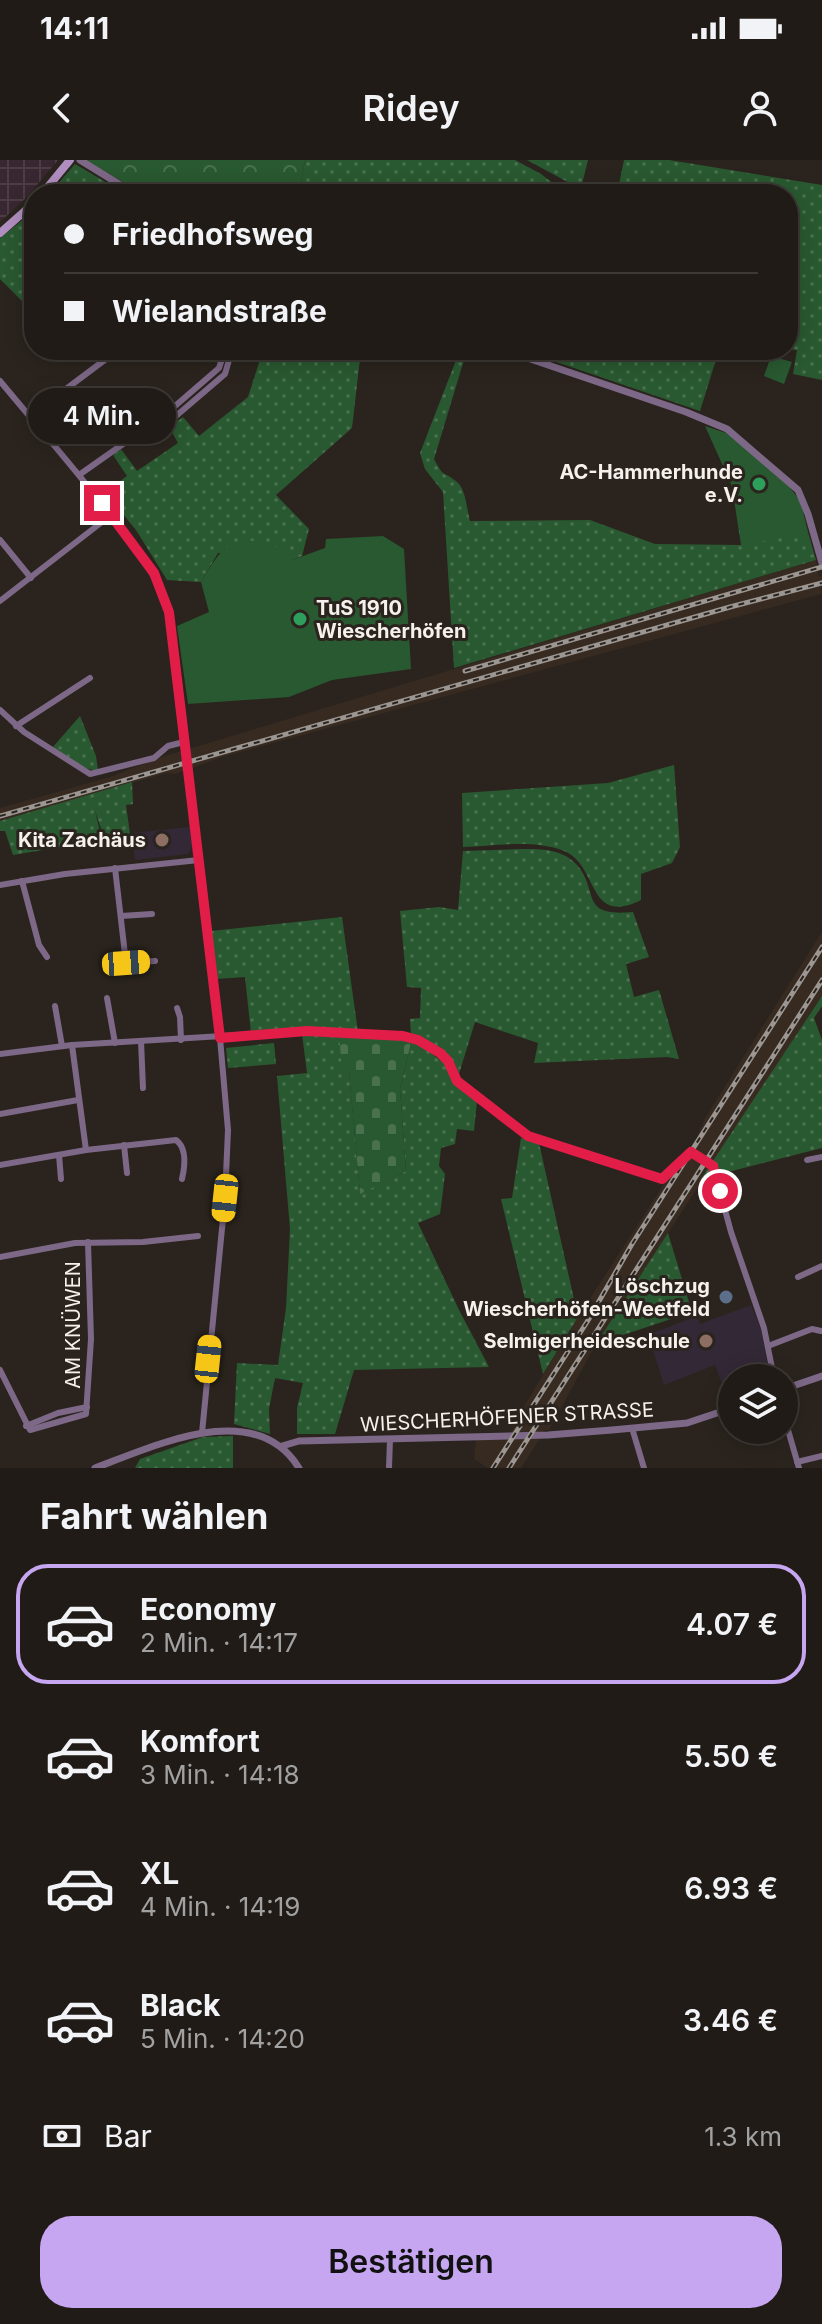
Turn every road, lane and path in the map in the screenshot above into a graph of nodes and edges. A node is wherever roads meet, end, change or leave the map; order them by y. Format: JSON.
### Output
{"nodes":[{"id":1,"x":70,"y":160,"type":"edge"},
{"id":2,"x":80,"y":160,"type":"edge"},
{"id":3,"x":50,"y":184,"type":"edge"},
{"id":4,"x":119,"y":184,"type":"edge"},
{"id":5,"x":24,"y":212,"type":"edge"},
{"id":6,"x":0,"y":233,"type":"edge"},
{"id":7,"x":105,"y":360,"type":"edge"},
{"id":8,"x":223,"y":360,"type":"edge"},
{"id":9,"x":533,"y":360,"type":"edge"},
{"id":10,"x":0,"y":381,"type":"edge"},
{"id":11,"x":30,"y":416,"type":"junction"},
{"id":12,"x":79,"y":475,"type":"junction"},
{"id":13,"x":111,"y":515,"type":"junction"},
{"id":14,"x":0,"y":540,"type":"edge"},
{"id":15,"x":821,"y":552,"type":"edge"},
{"id":16,"x":822,"y":563,"type":"edge"},
{"id":17,"x":31,"y":578,"type":"junction"},
{"id":18,"x":0,"y":601,"type":"edge"},
{"id":19,"x":90,"y":678,"type":"dead end"},
{"id":20,"x":0,"y":710,"type":"edge"},
{"id":21,"x":16,"y":726,"type":"junction"},
{"id":22,"x":184,"y":742,"type":"junction"},
{"id":23,"x":199,"y":860,"type":"junction"},
{"id":24,"x":115,"y":868,"type":"junction"},
{"id":25,"x":22,"y":881,"type":"junction"},
{"id":26,"x":0,"y":885,"type":"edge"},
{"id":27,"x":152,"y":914,"type":"dead end"},
{"id":28,"x":121,"y":916,"type":"junction"},
{"id":29,"x":47,"y":957,"type":"dead end"},
{"id":30,"x":155,"y":961,"type":"dead end"},
{"id":31,"x":107,"y":998,"type":"dead end"},
{"id":32,"x":55,"y":1006,"type":"dead end"},
{"id":33,"x":177,"y":1008,"type":"dead end"},
{"id":34,"x":220,"y":1038,"type":"junction"},
{"id":35,"x":181,"y":1040,"type":"junction"},
{"id":36,"x":141,"y":1041,"type":"junction"},
{"id":37,"x":115,"y":1043,"type":"junction"},
{"id":38,"x":72,"y":1045,"type":"junction"},
{"id":39,"x":62,"y":1046,"type":"junction"},
{"id":40,"x":0,"y":1054,"type":"edge"},
{"id":41,"x":143,"y":1088,"type":"dead end"},
{"id":42,"x":78,"y":1100,"type":"junction"},
{"id":43,"x":0,"y":1114,"type":"edge"},
{"id":44,"x":124,"y":1145,"type":"junction"},
{"id":45,"x":86,"y":1150,"type":"junction"},
{"id":46,"x":59,"y":1155,"type":"junction"},
{"id":47,"x":822,"y":1157,"type":"edge"},
{"id":48,"x":807,"y":1160,"type":"dead end"},
{"id":49,"x":0,"y":1165,"type":"edge"},
{"id":50,"x":127,"y":1173,"type":"dead end"},
{"id":51,"x":61,"y":1179,"type":"dead end"},
{"id":52,"x":182,"y":1179,"type":"dead end"},
{"id":53,"x":198,"y":1236,"type":"dead end"},
{"id":54,"x":88,"y":1242,"type":"junction"},
{"id":55,"x":0,"y":1257,"type":"edge"},
{"id":56,"x":822,"y":1266,"type":"edge"},
{"id":57,"x":798,"y":1277,"type":"dead end"},
{"id":58,"x":821,"y":1331,"type":"edge"},
{"id":59,"x":768,"y":1346,"type":"junction"},
{"id":60,"x":771,"y":1364,"type":"edge"},
{"id":61,"x":0,"y":1370,"type":"edge"},
{"id":62,"x":822,"y":1376,"type":"edge"},
{"id":63,"x":798,"y":1384,"type":"edge"},
{"id":64,"x":718,"y":1413,"type":"edge"},
{"id":65,"x":632,"y":1428,"type":"junction"},
{"id":66,"x":202,"y":1433,"type":"junction"},
{"id":67,"x":390,"y":1439,"type":"junction"},
{"id":68,"x":792,"y":1444,"type":"edge"},
{"id":69,"x":282,"y":1446,"type":"junction"},
{"id":70,"x":822,"y":1456,"type":"edge"},
{"id":71,"x":798,"y":1465,"type":"edge"},
{"id":72,"x":95,"y":1468,"type":"edge"},
{"id":73,"x":299,"y":1468,"type":"edge"},
{"id":74,"x":389,"y":1468,"type":"edge"},
{"id":75,"x":644,"y":1468,"type":"edge"}],
"edges":[{"from":1,"to":3,"type":"main road"},
{"from":2,"to":4,"type":"street"},
{"from":5,"to":6,"type":"main road"},
{"from":7,"to":11,"type":"street"},
{"from":8,"to":12,"type":"street"},
{"from":9,"to":15,"type":"street"},
{"from":10,"to":11,"type":"street"},
{"from":11,"to":12,"type":"street"},
{"from":12,"to":13,"type":"street"},
{"from":13,"to":17,"type":"street"},
{"from":13,"to":22,"type":"street"},
{"from":14,"to":17,"type":"street"},
{"from":15,"to":16,"type":"street"},
{"from":17,"to":18,"type":"street"},
{"from":19,"to":21,"type":"street"},
{"from":20,"to":21,"type":"street"},
{"from":21,"to":22,"type":"street"},
{"from":22,"to":23,"type":"street"},
{"from":23,"to":24,"type":"street"},
{"from":23,"to":34,"type":"street"},
{"from":24,"to":25,"type":"street"},
{"from":24,"to":28,"type":"street"},
{"from":25,"to":26,"type":"street"},
{"from":25,"to":29,"type":"street"},
{"from":27,"to":28,"type":"street"},
{"from":28,"to":30,"type":"street"},
{"from":31,"to":37,"type":"street"},
{"from":32,"to":39,"type":"street"},
{"from":33,"to":35,"type":"street"},
{"from":34,"to":35,"type":"street"},
{"from":34,"to":59,"type":"street"},
{"from":34,"to":66,"type":"street"},
{"from":35,"to":36,"type":"street"},
{"from":36,"to":37,"type":"street"},
{"from":36,"to":41,"type":"street"},
{"from":37,"to":38,"type":"street"},
{"from":38,"to":39,"type":"street"},
{"from":38,"to":42,"type":"street"},
{"from":39,"to":40,"type":"street"},
{"from":42,"to":43,"type":"street"},
{"from":42,"to":45,"type":"street"},
{"from":44,"to":45,"type":"street"},
{"from":44,"to":50,"type":"street"},
{"from":44,"to":52,"type":"street"},
{"from":45,"to":46,"type":"street"},
{"from":46,"to":49,"type":"street"},
{"from":46,"to":51,"type":"street"},
{"from":47,"to":48,"type":"street"},
{"from":53,"to":54,"type":"street"},
{"from":54,"to":55,"type":"street"},
{"from":54,"to":61,"type":"street","name":"AM KNÜWEN"},
{"from":56,"to":57,"type":"street"},
{"from":58,"to":59,"type":"street"},
{"from":59,"to":60,"type":"street"},
{"from":62,"to":63,"type":"street"},
{"from":64,"to":65,"type":"street","name":"WIESCHERHÖFENER STRASSE"},
{"from":65,"to":67,"type":"street","name":"WIESCHERHÖFENER STRASSE"},
{"from":65,"to":75,"type":"street"},
{"from":66,"to":69,"type":"street"},
{"from":66,"to":72,"type":"street"},
{"from":67,"to":69,"type":"street","name":"WIESCHERHÖFENER STRASSE"},
{"from":67,"to":74,"type":"street"},
{"from":68,"to":71,"type":"street"},
{"from":69,"to":73,"type":"street"},
{"from":70,"to":71,"type":"street"}]}
